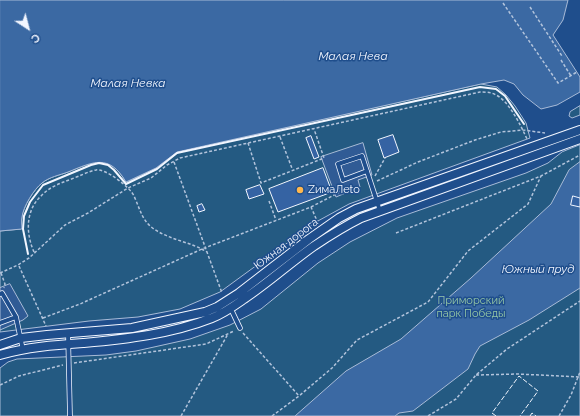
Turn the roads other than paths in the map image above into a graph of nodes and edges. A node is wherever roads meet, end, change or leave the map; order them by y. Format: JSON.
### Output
{"nodes":[{"id":1,"x":580,"y":130,"type":"edge"},
{"id":2,"x":580,"y":139,"type":"edge"},
{"id":3,"x":529,"y":149,"type":"junction"},
{"id":4,"x":367,"y":171,"type":"junction"},
{"id":5,"x":377,"y":202,"type":"junction"},
{"id":6,"x":380,"y":211,"type":"junction"},
{"id":7,"x":327,"y":227,"type":"junction"},
{"id":8,"x":332,"y":234,"type":"junction"},
{"id":9,"x":1,"y":294,"type":"edge"},
{"id":10,"x":229,"y":304,"type":"junction"},
{"id":11,"x":16,"y":317,"type":"junction"},
{"id":12,"x":0,"y":323,"type":"edge"},
{"id":13,"x":240,"y":328,"type":"road end"},
{"id":14,"x":68,"y":333,"type":"junction"},
{"id":15,"x":21,"y":338,"type":"junction"},
{"id":16,"x":68,"y":344,"type":"junction"},
{"id":17,"x":0,"y":345,"type":"edge"},
{"id":18,"x":23,"y":350,"type":"junction"},
{"id":19,"x":0,"y":355,"type":"edge"},
{"id":20,"x":70,"y":416,"type":"edge"}],
"edges":[{"from":1,"to":3,"type":"street","name":"Южная дорога"},
{"from":2,"to":3,"type":"street","name":"Южная дорога"},
{"from":3,"to":5,"type":"street","name":"Южная дорога"},
{"from":3,"to":6,"type":"street","name":"Южная дорога"},
{"from":4,"to":4,"type":"lane"},
{"from":4,"to":5,"type":"lane"},
{"from":5,"to":6,"type":"lane"},
{"from":5,"to":7,"type":"street","name":"Южная дорога"},
{"from":6,"to":8,"type":"street","name":"Южная дорога"},
{"from":7,"to":8,"type":"lane"},
{"from":7,"to":10,"type":"street","name":"Южная дорога"},
{"from":8,"to":10,"type":"street","name":"Южная дорога"},
{"from":9,"to":11,"type":"lane"},
{"from":10,"to":13,"type":"lane"},
{"from":10,"to":14,"type":"street","name":"Южная дорога"},
{"from":10,"to":16,"type":"street","name":"Южная дорога"},
{"from":11,"to":12,"type":"lane"},
{"from":11,"to":15,"type":"lane"},
{"from":14,"to":15,"type":"street","name":"Южная дорога"},
{"from":14,"to":16,"type":"lane"},
{"from":15,"to":17,"type":"street","name":"Южная дорога"},
{"from":15,"to":18,"type":"lane"},
{"from":16,"to":18,"type":"street","name":"Южная дорога"},
{"from":16,"to":20,"type":"lane"},
{"from":18,"to":19,"type":"street","name":"Южная дорога"}]}
